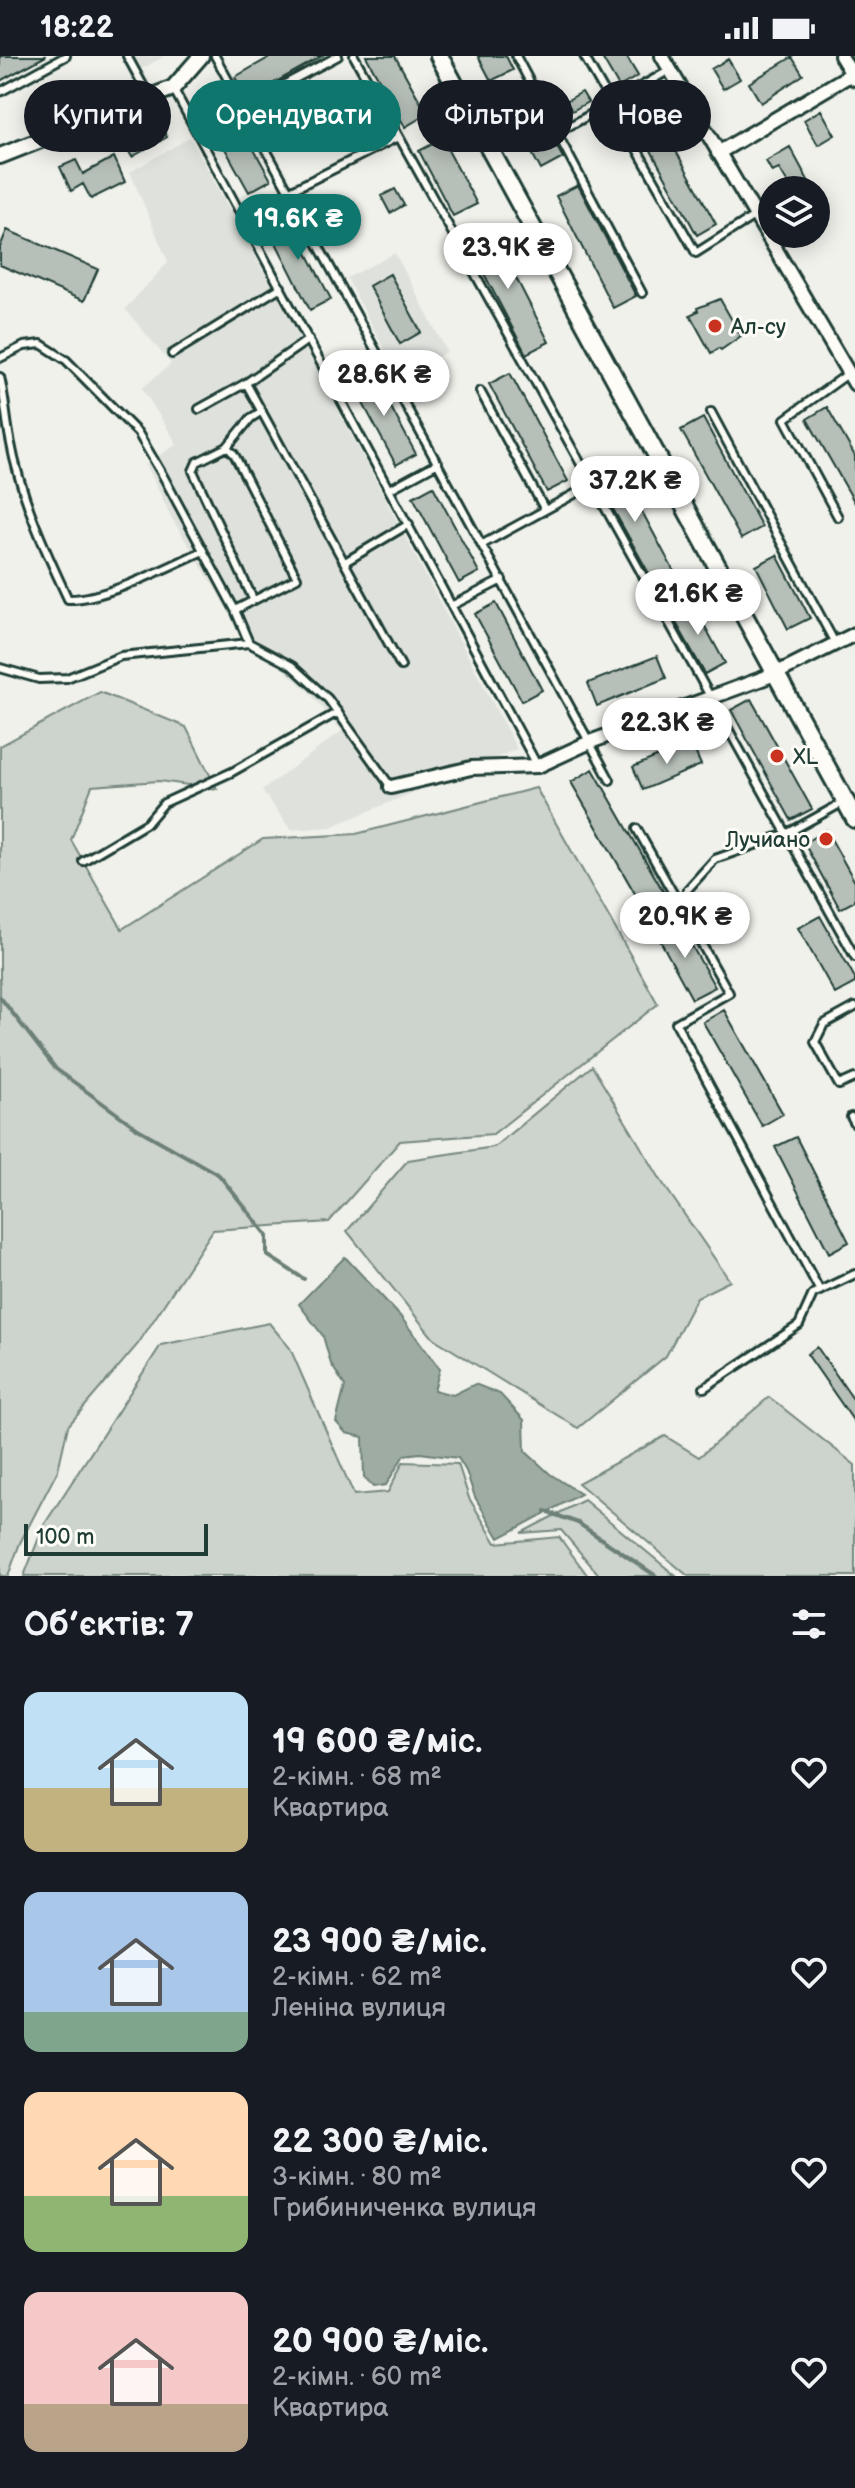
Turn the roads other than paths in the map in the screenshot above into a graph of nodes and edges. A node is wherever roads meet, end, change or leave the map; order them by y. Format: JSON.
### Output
{"nodes":[{"id":1,"x":66,"y":56,"type":"edge"},
{"id":2,"x":127,"y":56,"type":"edge"},
{"id":3,"x":201,"y":56,"type":"edge"},
{"id":4,"x":215,"y":56,"type":"edge"},
{"id":5,"x":338,"y":56,"type":"edge"},
{"id":6,"x":354,"y":56,"type":"edge"},
{"id":7,"x":439,"y":56,"type":"edge"},
{"id":8,"x":516,"y":56,"type":"edge"},
{"id":9,"x":584,"y":56,"type":"edge"},
{"id":10,"x":662,"y":56,"type":"edge"},
{"id":11,"x":841,"y":56,"type":"edge"},
{"id":12,"x":670,"y":70,"type":"junction"},
{"id":13,"x":854,"y":75,"type":"edge"},
{"id":14,"x":140,"y":80,"type":"edge"},
{"id":15,"x":229,"y":80,"type":"edge"},
{"id":16,"x":293,"y":80,"type":"edge"},
{"id":17,"x":367,"y":80,"type":"edge"},
{"id":18,"x":529,"y":80,"type":"edge"},
{"id":19,"x":598,"y":80,"type":"edge"},
{"id":20,"x":652,"y":80,"type":"edge"},
{"id":21,"x":173,"y":88,"type":"joint"},
{"id":22,"x":0,"y":92,"type":"edge"},
{"id":23,"x":401,"y":142,"type":"edge"},
{"id":24,"x":24,"y":147,"type":"edge"},
{"id":25,"x":269,"y":152,"type":"edge"},
{"id":26,"x":368,"y":152,"type":"edge"},
{"id":27,"x":567,"y":152,"type":"edge"},
{"id":28,"x":639,"y":152,"type":"edge"},
{"id":29,"x":718,"y":153,"type":"junction"},
{"id":30,"x":0,"y":156,"type":"edge"},
{"id":31,"x":290,"y":191,"type":"junction"},
{"id":32,"x":242,"y":215,"type":"junction"},
{"id":33,"x":754,"y":216,"type":"junction"},
{"id":34,"x":281,"y":287,"type":"junction"},
{"id":35,"x":642,"y":293,"type":"dead end"},
{"id":36,"x":309,"y":339,"type":"junction"},
{"id":37,"x":172,"y":354,"type":"dead end"},
{"id":38,"x":0,"y":358,"type":"edge"},
{"id":39,"x":0,"y":377,"type":"edge"},
{"id":40,"x":852,"y":378,"type":"edge"},
{"id":41,"x":246,"y":383,"type":"junction"},
{"id":42,"x":480,"y":391,"type":"dead end"},
{"id":43,"x":199,"y":409,"type":"dead end"},
{"id":44,"x":262,"y":411,"type":"junction"},
{"id":45,"x":711,"y":412,"type":"dead end"},
{"id":46,"x":227,"y":447,"type":"junction"},
{"id":47,"x":438,"y":463,"type":"junction"},
{"id":48,"x":591,"y":485,"type":"junction"},
{"id":49,"x":390,"y":489,"type":"junction"},
{"id":50,"x":545,"y":510,"type":"junction"},
{"id":51,"x":838,"y":517,"type":"dead end"},
{"id":52,"x":409,"y":524,"type":"junction"},
{"id":53,"x":483,"y":544,"type":"junction"},
{"id":54,"x":203,"y":551,"type":"junction"},
{"id":55,"x":345,"y":562,"type":"junction"},
{"id":56,"x":502,"y":580,"type":"junction"},
{"id":57,"x":253,"y":599,"type":"junction"},
{"id":58,"x":453,"y":605,"type":"junction"},
{"id":59,"x":235,"y":610,"type":"junction"},
{"id":60,"x":855,"y":634,"type":"edge"},
{"id":61,"x":249,"y":643,"type":"junction"},
{"id":62,"x":836,"y":645,"type":"junction"},
{"id":63,"x":401,"y":666,"type":"dead end"},
{"id":64,"x":0,"y":668,"type":"edge"},
{"id":65,"x":775,"y":674,"type":"junction"},
{"id":66,"x":709,"y":698,"type":"junction"},
{"id":67,"x":338,"y":712,"type":"junction"},
{"id":68,"x":590,"y":742,"type":"junction"},
{"id":69,"x":538,"y":766,"type":"junction"},
{"id":70,"x":610,"y":780,"type":"dead end"},
{"id":71,"x":391,"y":787,"type":"joint"},
{"id":72,"x":851,"y":809,"type":"edge"},
{"id":73,"x":637,"y":829,"type":"dead end"},
{"id":74,"x":786,"y":834,"type":"junction"},
{"id":75,"x":83,"y":861,"type":"dead end"},
{"id":76,"x":686,"y":916,"type":"junction"},
{"id":77,"x":855,"y":957,"type":"edge"},
{"id":78,"x":855,"y":1007,"type":"edge"},
{"id":79,"x":855,"y":1078,"type":"edge"},
{"id":80,"x":855,"y":1274,"type":"edge"},
{"id":81,"x":820,"y":1291,"type":"junction"},
{"id":82,"x":704,"y":1388,"type":"dead end"}],
"edges":[{"from":1,"to":22,"type":"lane"},
{"from":2,"to":14,"type":"lane"},
{"from":3,"to":21,"type":"street"},
{"from":4,"to":15,"type":"lane"},
{"from":5,"to":16,"type":"lane"},
{"from":6,"to":17,"type":"lane"},
{"from":7,"to":65,"type":"main road"},
{"from":8,"to":18,"type":"lane"},
{"from":9,"to":19,"type":"lane"},
{"from":10,"to":12,"type":"street"},
{"from":11,"to":13,"type":"street"},
{"from":12,"to":20,"type":"lane"},
{"from":12,"to":29,"type":"street"},
{"from":13,"to":29,"type":"street"},
{"from":21,"to":32,"type":"lane"},
{"from":23,"to":48,"type":"lane"},
{"from":24,"to":30,"type":"street"},
{"from":25,"to":31,"type":"lane"},
{"from":26,"to":31,"type":"lane"},
{"from":27,"to":35,"type":"lane"},
{"from":28,"to":33,"type":"lane"},
{"from":29,"to":33,"type":"street"},
{"from":31,"to":32,"type":"lane"},
{"from":31,"to":47,"type":"lane"},
{"from":32,"to":34,"type":"lane"},
{"from":33,"to":40,"type":"street"},
{"from":34,"to":36,"type":"lane"},
{"from":34,"to":37,"type":"lane"},
{"from":36,"to":41,"type":"lane"},
{"from":36,"to":49,"type":"lane"},
{"from":38,"to":54,"type":"lane"},
{"from":39,"to":54,"type":"lane"},
{"from":40,"to":51,"type":"lane"},
{"from":41,"to":43,"type":"lane"},
{"from":41,"to":44,"type":"lane"},
{"from":42,"to":50,"type":"lane"},
{"from":44,"to":46,"type":"lane"},
{"from":44,"to":55,"type":"lane"},
{"from":45,"to":62,"type":"lane"},
{"from":46,"to":57,"type":"lane"},
{"from":46,"to":57,"type":"lane"},
{"from":47,"to":49,"type":"lane"},
{"from":47,"to":53,"type":"lane"},
{"from":48,"to":50,"type":"lane"},
{"from":48,"to":66,"type":"lane"},
{"from":49,"to":52,"type":"lane"},
{"from":50,"to":53,"type":"lane"},
{"from":52,"to":55,"type":"lane"},
{"from":52,"to":58,"type":"lane"},
{"from":53,"to":56,"type":"lane"},
{"from":54,"to":59,"type":"lane"},
{"from":55,"to":63,"type":"lane"},
{"from":56,"to":58,"type":"lane"},
{"from":56,"to":68,"type":"lane"},
{"from":57,"to":59,"type":"lane"},
{"from":58,"to":69,"type":"lane"},
{"from":59,"to":61,"type":"lane"},
{"from":60,"to":62,"type":"street"},
{"from":61,"to":64,"type":"lane"},
{"from":61,"to":67,"type":"lane"},
{"from":62,"to":65,"type":"street"},
{"from":65,"to":66,"type":"street"},
{"from":65,"to":72,"type":"main road"},
{"from":66,"to":68,"type":"street"},
{"from":66,"to":74,"type":"lane"},
{"from":67,"to":71,"type":"lane"},
{"from":67,"to":75,"type":"lane"},
{"from":68,"to":69,"type":"street"},
{"from":68,"to":70,"type":"lane"},
{"from":69,"to":71,"type":"street"},
{"from":72,"to":74,"type":"lane"},
{"from":73,"to":76,"type":"lane"},
{"from":74,"to":76,"type":"lane"},
{"from":74,"to":77,"type":"lane"},
{"from":76,"to":81,"type":"lane"},
{"from":78,"to":79,"type":"lane"},
{"from":80,"to":81,"type":"lane"},
{"from":81,"to":82,"type":"lane"}]}
